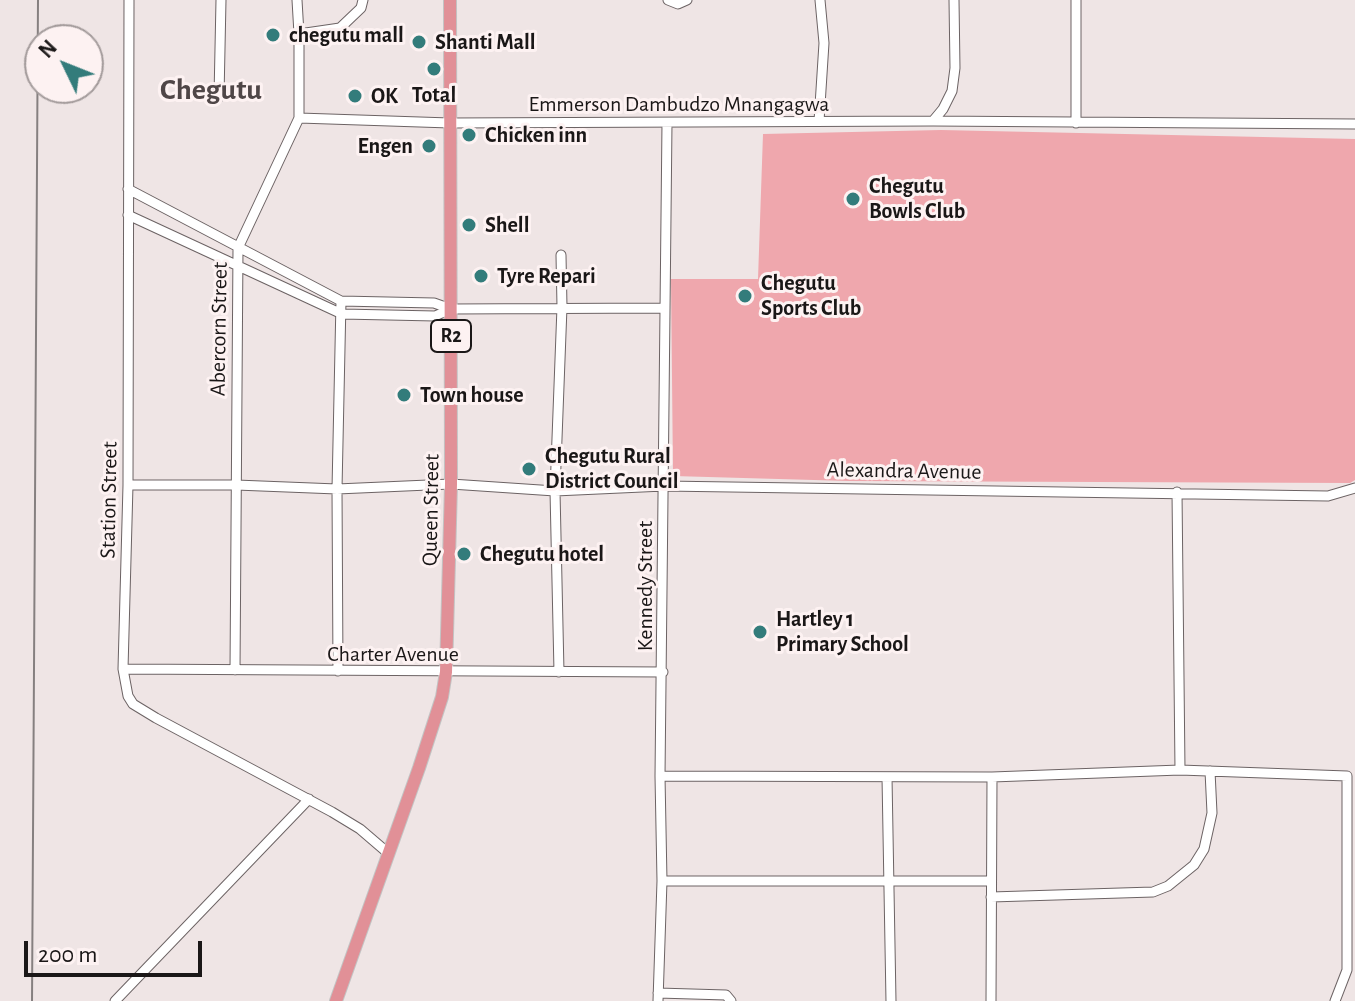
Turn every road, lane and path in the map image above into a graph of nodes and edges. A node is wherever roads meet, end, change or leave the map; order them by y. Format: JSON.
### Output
{"nodes":[{"id":1,"x":129,"y":0,"type":"edge"},
{"id":2,"x":221,"y":0,"type":"edge"},
{"id":3,"x":297,"y":0,"type":"edge"},
{"id":4,"x":363,"y":0,"type":"edge"},
{"id":5,"x":450,"y":0,"type":"edge"},
{"id":6,"x":668,"y":0,"type":"edge"},
{"id":7,"x":687,"y":0,"type":"edge"},
{"id":8,"x":820,"y":0,"type":"edge"},
{"id":9,"x":954,"y":0,"type":"edge"},
{"id":10,"x":1076,"y":0,"type":"edge"},
{"id":11,"x":299,"y":34,"type":"junction"},
{"id":12,"x":219,"y":97,"type":"dead end"},
{"id":13,"x":299,"y":118,"type":"junction"},
{"id":14,"x":819,"y":121,"type":"junction"},
{"id":15,"x":933,"y":121,"type":"junction"},
{"id":16,"x":450,"y":123,"type":"junction"},
{"id":17,"x":667,"y":123,"type":"junction"},
{"id":18,"x":1076,"y":123,"type":"junction"},
{"id":19,"x":1355,"y":124,"type":"edge"},
{"id":20,"x":128,"y":189,"type":"junction"},
{"id":21,"x":128,"y":215,"type":"junction"},
{"id":22,"x":238,"y":248,"type":"junction"},
{"id":23,"x":561,"y":255,"type":"dead end"},
{"id":24,"x":238,"y":268,"type":"junction"},
{"id":25,"x":341,"y":301,"type":"junction"},
{"id":26,"x":562,"y":307,"type":"junction"},
{"id":27,"x":664,"y":308,"type":"junction"},
{"id":28,"x":451,"y":309,"type":"junction"},
{"id":29,"x":342,"y":314,"type":"junction"},
{"id":30,"x":451,"y":484,"type":"junction"},
{"id":31,"x":128,"y":485,"type":"junction"},
{"id":32,"x":236,"y":485,"type":"junction"},
{"id":33,"x":664,"y":486,"type":"junction"},
{"id":34,"x":1355,"y":488,"type":"edge"},
{"id":35,"x":337,"y":489,"type":"junction"},
{"id":36,"x":555,"y":491,"type":"junction"},
{"id":37,"x":1177,"y":492,"type":"junction"},
{"id":38,"x":123,"y":669,"type":"junction"},
{"id":39,"x":235,"y":670,"type":"junction"},
{"id":40,"x":338,"y":671,"type":"junction"},
{"id":41,"x":446,"y":672,"type":"junction"},
{"id":42,"x":559,"y":672,"type":"junction"},
{"id":43,"x":663,"y":672,"type":"junction"},
{"id":44,"x":1180,"y":770,"type":"junction"},
{"id":45,"x":1210,"y":771,"type":"junction"},
{"id":46,"x":660,"y":776,"type":"junction"},
{"id":47,"x":1351,"y":776,"type":"edge"},
{"id":48,"x":887,"y":777,"type":"junction"},
{"id":49,"x":992,"y":777,"type":"junction"},
{"id":50,"x":309,"y":799,"type":"junction"},
{"id":51,"x":388,"y":853,"type":"junction"},
{"id":52,"x":887,"y":880,"type":"junction"},
{"id":53,"x":662,"y":881,"type":"junction"},
{"id":54,"x":990,"y":881,"type":"junction"},
{"id":55,"x":991,"y":897,"type":"junction"},
{"id":56,"x":658,"y":997,"type":"edge"},
{"id":57,"x":115,"y":1001,"type":"edge"},
{"id":58,"x":336,"y":1001,"type":"edge"},
{"id":59,"x":731,"y":1001,"type":"edge"},
{"id":60,"x":891,"y":1001,"type":"edge"},
{"id":61,"x":991,"y":1001,"type":"edge"},
{"id":62,"x":1335,"y":1001,"type":"edge"}],
"edges":[{"from":1,"to":20,"type":"street","name":"Station Street"},
{"from":2,"to":12,"type":"street"},
{"from":3,"to":11,"type":"street","name":"Abercorn Street"},
{"from":4,"to":11,"type":"street"},
{"from":5,"to":16,"type":"highway","name":"Queen Street","number":"R2"},
{"from":6,"to":7,"type":"street"},
{"from":8,"to":14,"type":"street"},
{"from":9,"to":15,"type":"street"},
{"from":10,"to":18,"type":"street"},
{"from":11,"to":13,"type":"street","name":"Abercorn Street"},
{"from":13,"to":16,"type":"street","name":"Emmerson Dambudzo Mnangagwa"},
{"from":13,"to":22,"type":"street","name":"Abercorn Street"},
{"from":14,"to":15,"type":"street","name":"Emmerson Dambudzo Mnangagwa"},
{"from":14,"to":17,"type":"street","name":"Emmerson Dambudzo Mnangagwa"},
{"from":15,"to":18,"type":"street","name":"Emmerson Dambudzo Mnangagwa"},
{"from":16,"to":17,"type":"street","name":"Emmerson Dambudzo Mnangagwa"},
{"from":16,"to":28,"type":"highway","name":"Queen Street","number":"R2"},
{"from":17,"to":27,"type":"street","name":"Kennedy Street"},
{"from":18,"to":19,"type":"street","name":"Emmerson Dambudzo Mnangagwa"},
{"from":20,"to":21,"type":"street","name":"Station Street"},
{"from":20,"to":22,"type":"street"},
{"from":21,"to":24,"type":"street"},
{"from":21,"to":31,"type":"street","name":"Station Street"},
{"from":22,"to":24,"type":"street","name":"Abercorn Street"},
{"from":22,"to":25,"type":"street"},
{"from":23,"to":26,"type":"street"},
{"from":24,"to":29,"type":"street"},
{"from":24,"to":32,"type":"street","name":"Abercorn Street"},
{"from":25,"to":28,"type":"street"},
{"from":25,"to":29,"type":"street"},
{"from":26,"to":27,"type":"street"},
{"from":26,"to":28,"type":"street"},
{"from":26,"to":36,"type":"street"},
{"from":27,"to":33,"type":"street","name":"Kennedy Street"},
{"from":28,"to":29,"type":"street"},
{"from":28,"to":30,"type":"highway","name":"Queen Street","number":"R2"},
{"from":29,"to":35,"type":"street"},
{"from":30,"to":35,"type":"street","name":"Alexandra Avenue"},
{"from":30,"to":36,"type":"street","name":"Alexandra Avenue"},
{"from":30,"to":41,"type":"highway","name":"Queen Street","number":"R2"},
{"from":31,"to":32,"type":"street","name":"Alexandra Avenue"},
{"from":31,"to":38,"type":"street","name":"Station Street"},
{"from":32,"to":35,"type":"street","name":"Alexandra Avenue"},
{"from":32,"to":39,"type":"street","name":"Abercorn Street"},
{"from":33,"to":36,"type":"street","name":"Alexandra Avenue"},
{"from":33,"to":37,"type":"street","name":"Alexandra Avenue"},
{"from":33,"to":43,"type":"street","name":"Kennedy Street"},
{"from":34,"to":37,"type":"street","name":"Alexandra Avenue"},
{"from":35,"to":40,"type":"street"},
{"from":36,"to":42,"type":"street"},
{"from":37,"to":44,"type":"street"},
{"from":38,"to":39,"type":"street","name":"Charter Avenue"},
{"from":38,"to":50,"type":"street","name":"Station Street"},
{"from":39,"to":40,"type":"street","name":"Charter Avenue"},
{"from":40,"to":41,"type":"street","name":"Charter Avenue"},
{"from":41,"to":42,"type":"street","name":"Charter Avenue"},
{"from":41,"to":51,"type":"highway","name":"Queen Street","number":"R2"},
{"from":42,"to":43,"type":"street","name":"Charter Avenue"},
{"from":43,"to":46,"type":"street","name":"Kennedy Street"},
{"from":44,"to":45,"type":"street"},
{"from":44,"to":49,"type":"street"},
{"from":45,"to":47,"type":"street"},
{"from":45,"to":55,"type":"street"},
{"from":46,"to":48,"type":"street"},
{"from":46,"to":53,"type":"street","name":"Kennedy Street"},
{"from":47,"to":62,"type":"street"},
{"from":48,"to":49,"type":"street"},
{"from":48,"to":52,"type":"street"},
{"from":49,"to":54,"type":"street"},
{"from":50,"to":51,"type":"street","name":"Station Street"},
{"from":50,"to":57,"type":"street"},
{"from":51,"to":58,"type":"highway","name":"Queen Street","number":"R2"},
{"from":52,"to":53,"type":"street"},
{"from":52,"to":54,"type":"street"},
{"from":52,"to":60,"type":"street"},
{"from":53,"to":56,"type":"street","name":"Kennedy Street"},
{"from":54,"to":55,"type":"street"},
{"from":55,"to":61,"type":"street"},
{"from":56,"to":59,"type":"street"}]}
